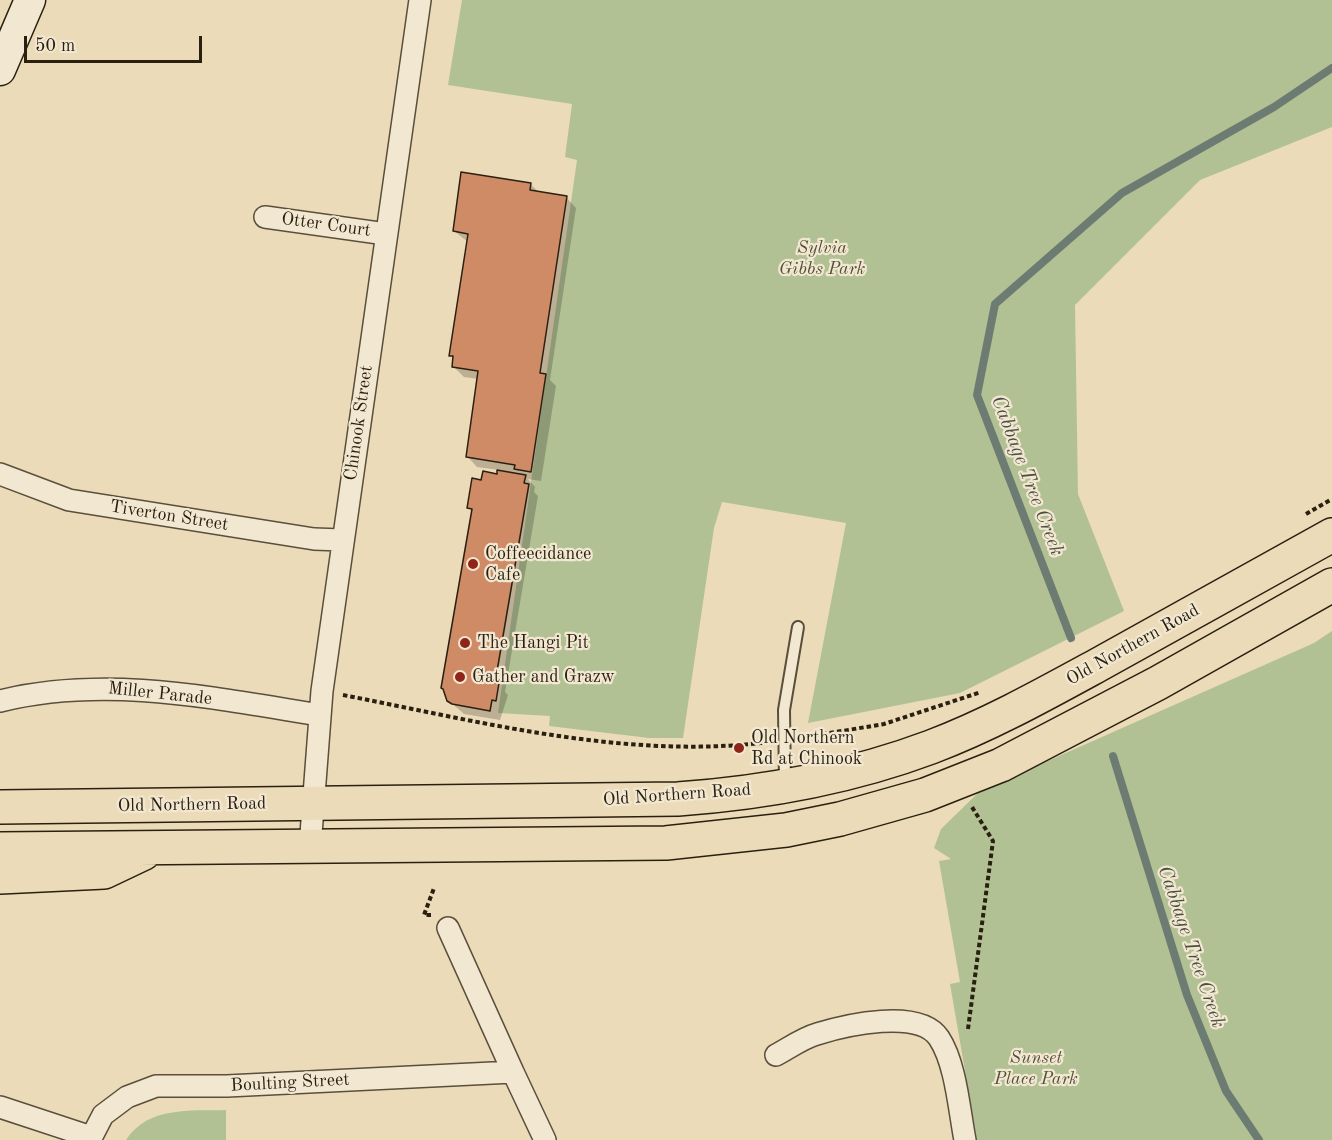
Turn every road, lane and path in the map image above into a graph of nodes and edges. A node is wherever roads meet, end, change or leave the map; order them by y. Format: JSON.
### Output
{"nodes":[{"id":1,"x":30,"y":0,"type":"edge"},
{"id":2,"x":420,"y":0,"type":"edge"},
{"id":3,"x":0,"y":70,"type":"edge"},
{"id":4,"x":265,"y":217,"type":"dead end"},
{"id":5,"x":386,"y":234,"type":"junction"},
{"id":6,"x":0,"y":474,"type":"edge"},
{"id":7,"x":1332,"y":499,"type":"edge"},
{"id":8,"x":1301,"y":517,"type":"dead end"},
{"id":9,"x":1332,"y":535,"type":"edge"},
{"id":10,"x":342,"y":540,"type":"junction"},
{"id":11,"x":1332,"y":585,"type":"edge"},
{"id":12,"x":798,"y":627,"type":"dead end"},
{"id":13,"x":988,"y":690,"type":"dead end"},
{"id":14,"x":322,"y":691,"type":"junction"},
{"id":15,"x":0,"y":701,"type":"edge"},
{"id":16,"x":320,"y":715,"type":"junction"},
{"id":17,"x":795,"y":738,"type":"dead end"},
{"id":18,"x":773,"y":742,"type":"dead end"},
{"id":19,"x":785,"y":785,"type":"junction"},
{"id":20,"x":312,"y":803,"type":"junction"},
{"id":21,"x":6,"y":805,"type":"edge"},
{"id":22,"x":972,"y":806,"type":"dead end"},
{"id":23,"x":310,"y":847,"type":"junction"},
{"id":24,"x":0,"y":849,"type":"edge"},
{"id":25,"x":154,"y":849,"type":"junction"},
{"id":26,"x":0,"y":877,"type":"edge"},
{"id":27,"x":448,"y":928,"type":"dead end"},
{"id":28,"x":968,"y":1029,"type":"dead end"},
{"id":29,"x":777,"y":1055,"type":"dead end"},
{"id":30,"x":513,"y":1071,"type":"junction"},
{"id":31,"x":0,"y":1107,"type":"edge"},
{"id":32,"x":91,"y":1138,"type":"edge"},
{"id":33,"x":545,"y":1140,"type":"edge"},
{"id":34,"x":965,"y":1140,"type":"edge"}],
"edges":[{"from":1,"to":3,"type":"street"},
{"from":2,"to":5,"type":"street","name":"Chinook Street"},
{"from":4,"to":5,"type":"street","name":"Otter Court"},
{"from":5,"to":10,"type":"street","name":"Chinook Street"},
{"from":6,"to":10,"type":"street","name":"Tiverton Street"},
{"from":7,"to":8,"type":"path"},
{"from":9,"to":19,"type":"highway","name":"Old Northern Road"},
{"from":10,"to":14,"type":"street","name":"Chinook Street"},
{"from":11,"to":23,"type":"highway"},
{"from":12,"to":19,"type":"lane"},
{"from":13,"to":17,"type":"path"},
{"from":14,"to":16,"type":"street","name":"Chinook Street"},
{"from":14,"to":18,"type":"path"},
{"from":15,"to":16,"type":"street","name":"Miller Parade"},
{"from":16,"to":20,"type":"street","name":"Chinook Street"},
{"from":19,"to":20,"type":"highway","name":"Old Northern Road"},
{"from":20,"to":21,"type":"highway","name":"Old Northern Road"},
{"from":20,"to":23,"type":"street","name":"Chinook Street"},
{"from":22,"to":28,"type":"path"},
{"from":23,"to":25,"type":"highway"},
{"from":24,"to":25,"type":"highway"},
{"from":25,"to":26,"type":"highway"},
{"from":27,"to":30,"type":"street"},
{"from":29,"to":34,"type":"street"},
{"from":30,"to":32,"type":"street","name":"Boulting Street"},
{"from":30,"to":33,"type":"street"},
{"from":31,"to":32,"type":"street"}]}
